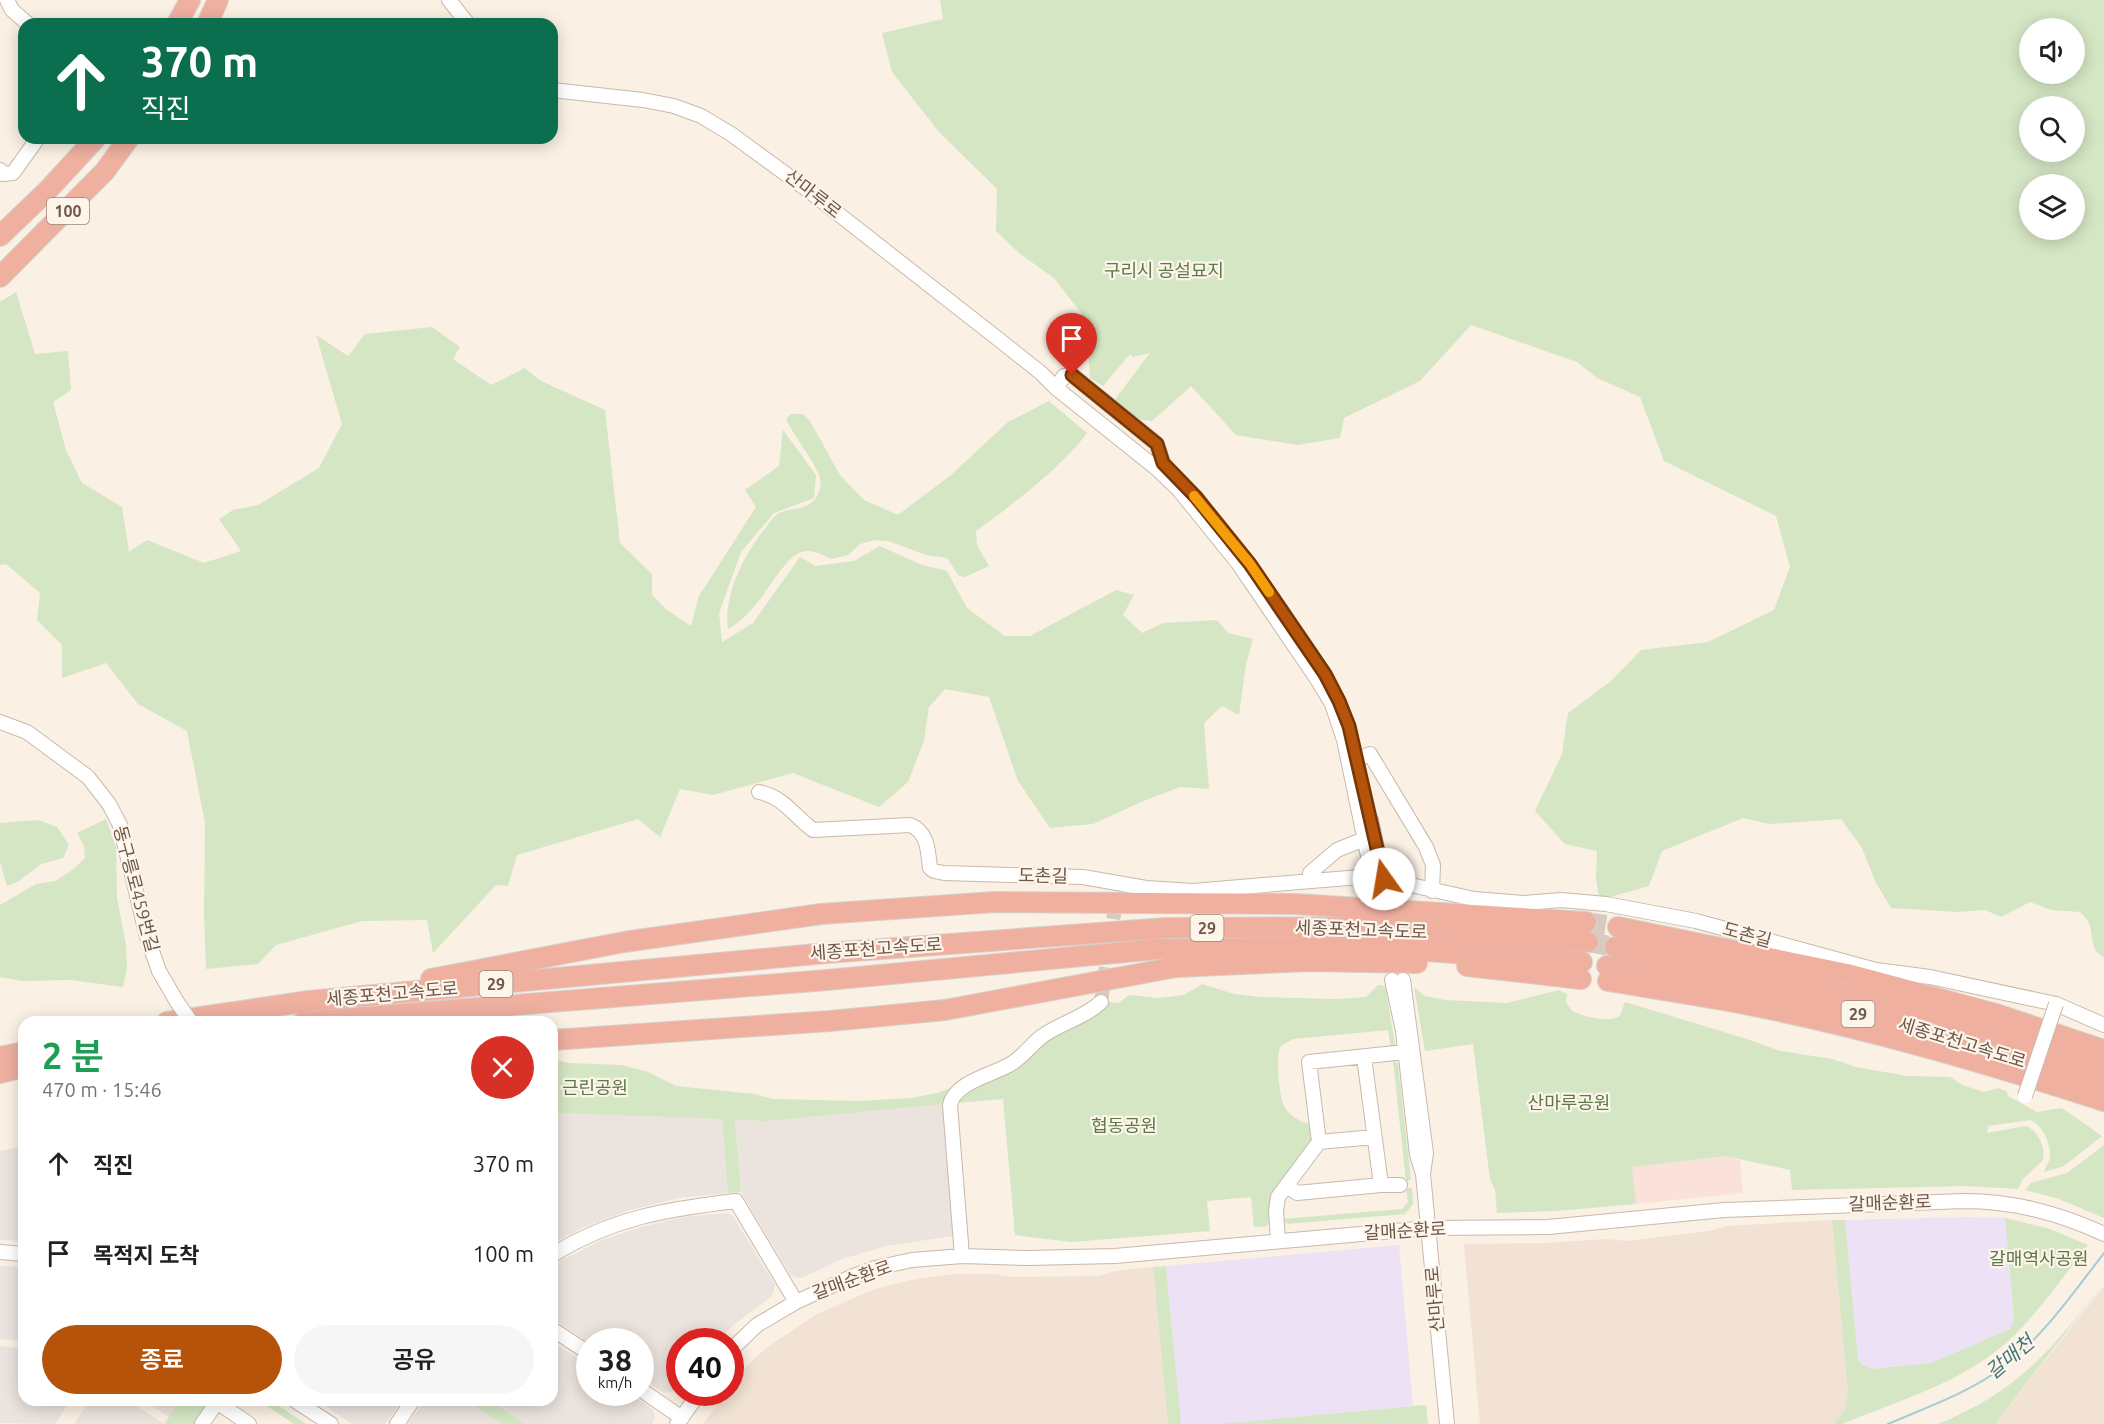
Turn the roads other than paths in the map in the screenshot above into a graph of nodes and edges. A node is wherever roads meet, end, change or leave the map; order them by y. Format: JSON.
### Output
{"nodes":[{"id":1,"x":190,"y":0,"type":"edge"},
{"id":2,"x":218,"y":0,"type":"edge"},
{"id":3,"x":449,"y":0,"type":"edge"},
{"id":4,"x":6,"y":9,"type":"edge"},
{"id":5,"x":19,"y":18,"type":"edge"},
{"id":6,"x":180,"y":18,"type":"edge"},
{"id":7,"x":210,"y":18,"type":"edge"},
{"id":8,"x":463,"y":18,"type":"edge"},
{"id":9,"x":558,"y":91,"type":"edge"},
{"id":10,"x":34,"y":144,"type":"edge"},
{"id":11,"x":90,"y":144,"type":"edge"},
{"id":12,"x":125,"y":144,"type":"edge"},
{"id":13,"x":0,"y":170,"type":"edge"},
{"id":14,"x":0,"y":236,"type":"edge"},
{"id":15,"x":0,"y":277,"type":"edge"},
{"id":16,"x":1058,"y":385,"type":"junction"},
{"id":17,"x":0,"y":722,"type":"edge"},
{"id":18,"x":1353,"y":762,"type":"junction"},
{"id":19,"x":759,"y":792,"type":"dead end"},
{"id":20,"x":1370,"y":837,"type":"junction"},
{"id":21,"x":1378,"y":877,"type":"junction"},
{"id":22,"x":1309,"y":881,"type":"junction"},
{"id":23,"x":1432,"y":891,"type":"junction"},
{"id":24,"x":1382,"y":899,"type":"dead end"},
{"id":25,"x":1586,"y":922,"type":"tunnel mouth"},
{"id":26,"x":1618,"y":927,"type":"tunnel mouth"},
{"id":27,"x":1588,"y":942,"type":"tunnel mouth"},
{"id":28,"x":1615,"y":947,"type":"tunnel mouth"},
{"id":29,"x":1101,"y":1002,"type":"dead end"},
{"id":30,"x":2056,"y":1004,"type":"junction"},
{"id":31,"x":187,"y":1016,"type":"edge"},
{"id":32,"x":311,"y":1016,"type":"edge"},
{"id":33,"x":2104,"y":1025,"type":"edge"},
{"id":34,"x":558,"y":1040,"type":"edge"},
{"id":35,"x":2104,"y":1050,"type":"edge"},
{"id":36,"x":1405,"y":1052,"type":"junction"},
{"id":37,"x":18,"y":1053,"type":"edge"},
{"id":38,"x":0,"y":1057,"type":"edge"},
{"id":39,"x":1364,"y":1057,"type":"junction"},
{"id":40,"x":2104,"y":1067,"type":"edge"},
{"id":41,"x":18,"y":1068,"type":"edge"},
{"id":42,"x":0,"y":1073,"type":"edge"},
{"id":43,"x":2104,"y":1085,"type":"edge"},
{"id":44,"x":2025,"y":1096,"type":"dead end"},
{"id":45,"x":2104,"y":1101,"type":"edge"},
{"id":46,"x":1374,"y":1137,"type":"junction"},
{"id":47,"x":1319,"y":1142,"type":"junction"},
{"id":48,"x":1423,"y":1174,"type":"junction"},
{"id":49,"x":1381,"y":1185,"type":"junction"},
{"id":50,"x":1400,"y":1185,"type":"dead end"},
{"id":51,"x":1287,"y":1186,"type":"junction"},
{"id":52,"x":1428,"y":1228,"type":"junction"},
{"id":53,"x":2102,"y":1233,"type":"edge"},
{"id":54,"x":1278,"y":1240,"type":"junction"},
{"id":55,"x":0,"y":1252,"type":"edge"},
{"id":56,"x":558,"y":1253,"type":"edge"},
{"id":57,"x":18,"y":1254,"type":"edge"},
{"id":58,"x":962,"y":1256,"type":"junction"},
{"id":59,"x":796,"y":1302,"type":"junction"},
{"id":60,"x":558,"y":1333,"type":"edge"},
{"id":61,"x":744,"y":1338,"type":"edge"},
{"id":62,"x":576,"y":1345,"type":"edge"},
{"id":63,"x":654,"y":1400,"type":"edge"},
{"id":64,"x":214,"y":1406,"type":"edge"},
{"id":65,"x":223,"y":1406,"type":"edge"},
{"id":66,"x":303,"y":1406,"type":"edge"},
{"id":67,"x":409,"y":1406,"type":"edge"},
{"id":68,"x":690,"y":1406,"type":"edge"},
{"id":69,"x":679,"y":1421,"type":"edge"},
{"id":70,"x":202,"y":1424,"type":"edge"},
{"id":71,"x":249,"y":1424,"type":"edge"},
{"id":72,"x":331,"y":1424,"type":"edge"},
{"id":73,"x":397,"y":1424,"type":"edge"},
{"id":74,"x":1447,"y":1424,"type":"edge"}],
"edges":[{"from":1,"to":6,"type":"highway"},
{"from":2,"to":7,"type":"highway"},
{"from":3,"to":8,"type":"street"},
{"from":4,"to":5,"type":"street"},
{"from":9,"to":16,"type":"street","name":"산마루로"},
{"from":10,"to":13,"type":"street"},
{"from":11,"to":14,"type":"highway","number":"100"},
{"from":12,"to":15,"type":"highway","number":"100"},
{"from":16,"to":18,"type":"street","name":"산마루로"},
{"from":16,"to":18,"type":"street","name":"산마루로"},
{"from":17,"to":31,"type":"street","name":"동구릉로459번길","bridge":true},
{"from":18,"to":20,"type":"street","name":"산마루로"},
{"from":18,"to":23,"type":"street"},
{"from":19,"to":22,"type":"street","name":"도촌길"},
{"from":20,"to":21,"type":"street","name":"산마루로"},
{"from":20,"to":22,"type":"street"},
{"from":21,"to":22,"type":"street","name":"도촌길"},
{"from":21,"to":23,"type":"street","name":"도촌길"},
{"from":21,"to":24,"type":"street","name":"산마루로"},
{"from":23,"to":30,"type":"street","name":"도촌길"},
{"from":25,"to":32,"type":"highway"},
{"from":26,"to":35,"type":"highway"},
{"from":27,"to":32,"type":"highway","name":"세종포천고속도로","number":"29"},
{"from":28,"to":40,"type":"highway","name":"세종포천고속도로","number":"29"},
{"from":29,"to":58,"type":"street"},
{"from":30,"to":33,"type":"street","name":"도촌길"},
{"from":30,"to":44,"type":"street","bridge":true},
{"from":32,"to":34,"type":"highway","name":"세종포천고속도로","number":"29"},
{"from":36,"to":39,"type":"street"},
{"from":36,"to":48,"type":"street","name":"산마루로"},
{"from":36,"to":48,"type":"street","name":"산마루로"},
{"from":37,"to":38,"type":"highway"},
{"from":39,"to":46,"type":"street"},
{"from":39,"to":47,"type":"street"},
{"from":41,"to":42,"type":"highway"},
{"from":43,"to":45,"type":"highway","name":"세종포천고속도로","number":"29"},
{"from":46,"to":47,"type":"street"},
{"from":46,"to":49,"type":"street"},
{"from":47,"to":51,"type":"street"},
{"from":48,"to":52,"type":"street","name":"산마루로"},
{"from":49,"to":50,"type":"street"},
{"from":49,"to":51,"type":"street"},
{"from":51,"to":54,"type":"street"},
{"from":52,"to":53,"type":"street","name":"갈매순환로"},
{"from":52,"to":54,"type":"street","name":"갈매순환로"},
{"from":52,"to":74,"type":"street","name":"산마루로"},
{"from":54,"to":58,"type":"street","name":"갈매순환로"},
{"from":55,"to":57,"type":"street"},
{"from":56,"to":59,"type":"street"},
{"from":58,"to":59,"type":"street","name":"갈매순환로"},
{"from":59,"to":61,"type":"street","name":"갈매순환로"},
{"from":60,"to":62,"type":"street"},
{"from":63,"to":69,"type":"street"},
{"from":64,"to":70,"type":"street"},
{"from":65,"to":71,"type":"street"},
{"from":66,"to":72,"type":"street"},
{"from":67,"to":73,"type":"street"},
{"from":68,"to":69,"type":"street"}]}
